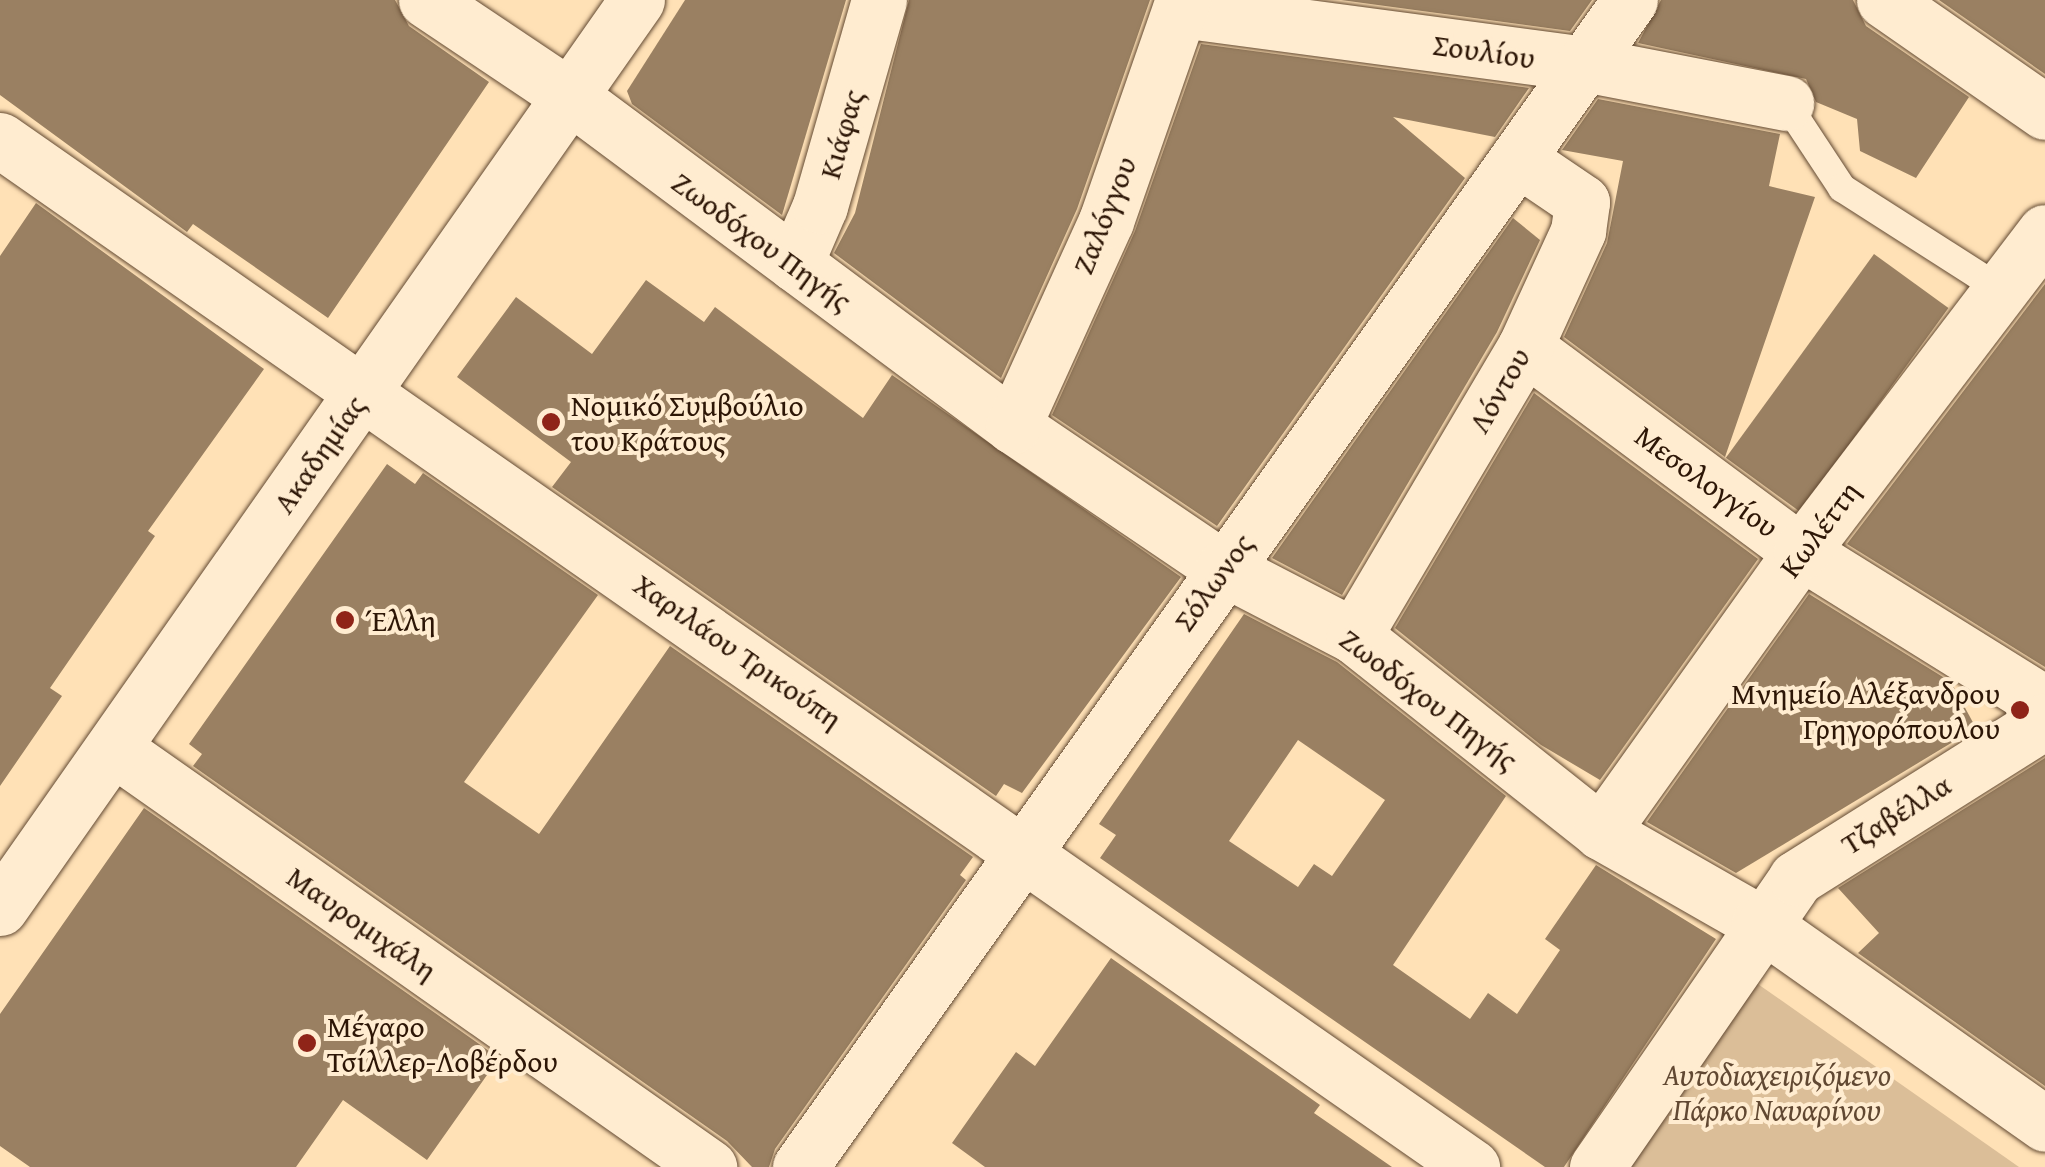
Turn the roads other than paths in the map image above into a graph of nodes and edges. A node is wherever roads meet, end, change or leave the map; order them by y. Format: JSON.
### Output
{"nodes":[{"id":1,"x":426,"y":0,"type":"edge"},
{"id":2,"x":637,"y":0,"type":"edge"},
{"id":3,"x":879,"y":0,"type":"edge"},
{"id":4,"x":1630,"y":0,"type":"edge"},
{"id":5,"x":1884,"y":0,"type":"edge"},
{"id":6,"x":1182,"y":5,"type":"edge"},
{"id":7,"x":1584,"y":64,"type":"junction"},
{"id":8,"x":571,"y":97,"type":"junction"},
{"id":9,"x":1786,"y":104,"type":"joint"},
{"id":10,"x":2045,"y":112,"type":"edge"},
{"id":11,"x":0,"y":140,"type":"edge"},
{"id":12,"x":1517,"y":158,"type":"junction"},
{"id":13,"x":2045,"y":232,"type":"edge"},
{"id":14,"x":795,"y":264,"type":"junction"},
{"id":15,"x":2000,"y":289,"type":"junction"},
{"id":16,"x":1525,"y":347,"type":"junction"},
{"id":17,"x":364,"y":388,"type":"junction"},
{"id":18,"x":1013,"y":426,"type":"junction"},
{"id":19,"x":1801,"y":552,"type":"junction"},
{"id":20,"x":1223,"y":568,"type":"junction"},
{"id":21,"x":1354,"y":636,"type":"junction"},
{"id":22,"x":2045,"y":704,"type":"edge"},
{"id":23,"x":2045,"y":720,"type":"edge"},
{"id":24,"x":112,"y":748,"type":"junction"},
{"id":25,"x":1601,"y":832,"type":"junction"},
{"id":26,"x":1021,"y":849,"type":"junction"},
{"id":27,"x":0,"y":908,"type":"edge"},
{"id":28,"x":1759,"y":922,"type":"junction"},
{"id":29,"x":2045,"y":1124,"type":"edge"},
{"id":30,"x":710,"y":1167,"type":"edge"},
{"id":31,"x":800,"y":1167,"type":"edge"},
{"id":32,"x":1472,"y":1167,"type":"edge"},
{"id":33,"x":1597,"y":1167,"type":"edge"}],
"edges":[{"from":1,"to":8,"type":"street","name":"Ζωοδόχου Πηγής"},
{"from":2,"to":8,"type":"street","name":"Ακαδημίας"},
{"from":3,"to":14,"type":"street","name":"Κιάφας"},
{"from":4,"to":7,"type":"street","name":"Σόλωνος"},
{"from":5,"to":10,"type":"street"},
{"from":6,"to":7,"type":"street","name":"Σουλίου"},
{"from":6,"to":18,"type":"street","name":"Ζαλόγγου"},
{"from":7,"to":9,"type":"street","name":"Σουλίου"},
{"from":7,"to":12,"type":"street","name":"Σόλωνος"},
{"from":8,"to":14,"type":"street","name":"Ζωοδόχου Πηγής"},
{"from":8,"to":17,"type":"street","name":"Ακαδημίας"},
{"from":9,"to":15,"type":"lane"},
{"from":11,"to":17,"type":"street","name":"Χαριλάου Τρικούπη"},
{"from":12,"to":16,"type":"street","name":"Λόντου"},
{"from":12,"to":20,"type":"street","name":"Σόλωνος"},
{"from":13,"to":15,"type":"street","name":"Κωλέττη"},
{"from":14,"to":18,"type":"street","name":"Ζωοδόχου Πηγής"},
{"from":15,"to":19,"type":"street","name":"Κωλέττη"},
{"from":16,"to":19,"type":"street","name":"Μεσολογγίου"},
{"from":16,"to":21,"type":"street","name":"Λόντου"},
{"from":17,"to":24,"type":"street","name":"Ακαδημίας"},
{"from":17,"to":26,"type":"street","name":"Χαριλάου Τρικούπη"},
{"from":18,"to":20,"type":"street","name":"Ζωοδόχου Πηγής"},
{"from":19,"to":22,"type":"street","name":"Μεσολογγίου"},
{"from":19,"to":25,"type":"street","name":"Κωλέττη"},
{"from":20,"to":21,"type":"street","name":"Ζωοδόχου Πηγής"},
{"from":20,"to":26,"type":"street","name":"Σόλωνος"},
{"from":21,"to":25,"type":"street","name":"Ζωοδόχου Πηγής"},
{"from":23,"to":28,"type":"street","name":"Τζαβέλλα"},
{"from":24,"to":27,"type":"street","name":"Ακαδημίας"},
{"from":24,"to":30,"type":"street","name":"Μαυρομιχάλη"},
{"from":25,"to":28,"type":"street","name":"Ζωοδόχου Πηγής"},
{"from":26,"to":31,"type":"street","name":"Σόλωνος"},
{"from":26,"to":32,"type":"street","name":"Χαριλάου Τρικούπη"},
{"from":28,"to":29,"type":"street","name":"Ζωοδόχου Πηγής"},
{"from":28,"to":33,"type":"street","name":"Τζαβέλλα"}]}
